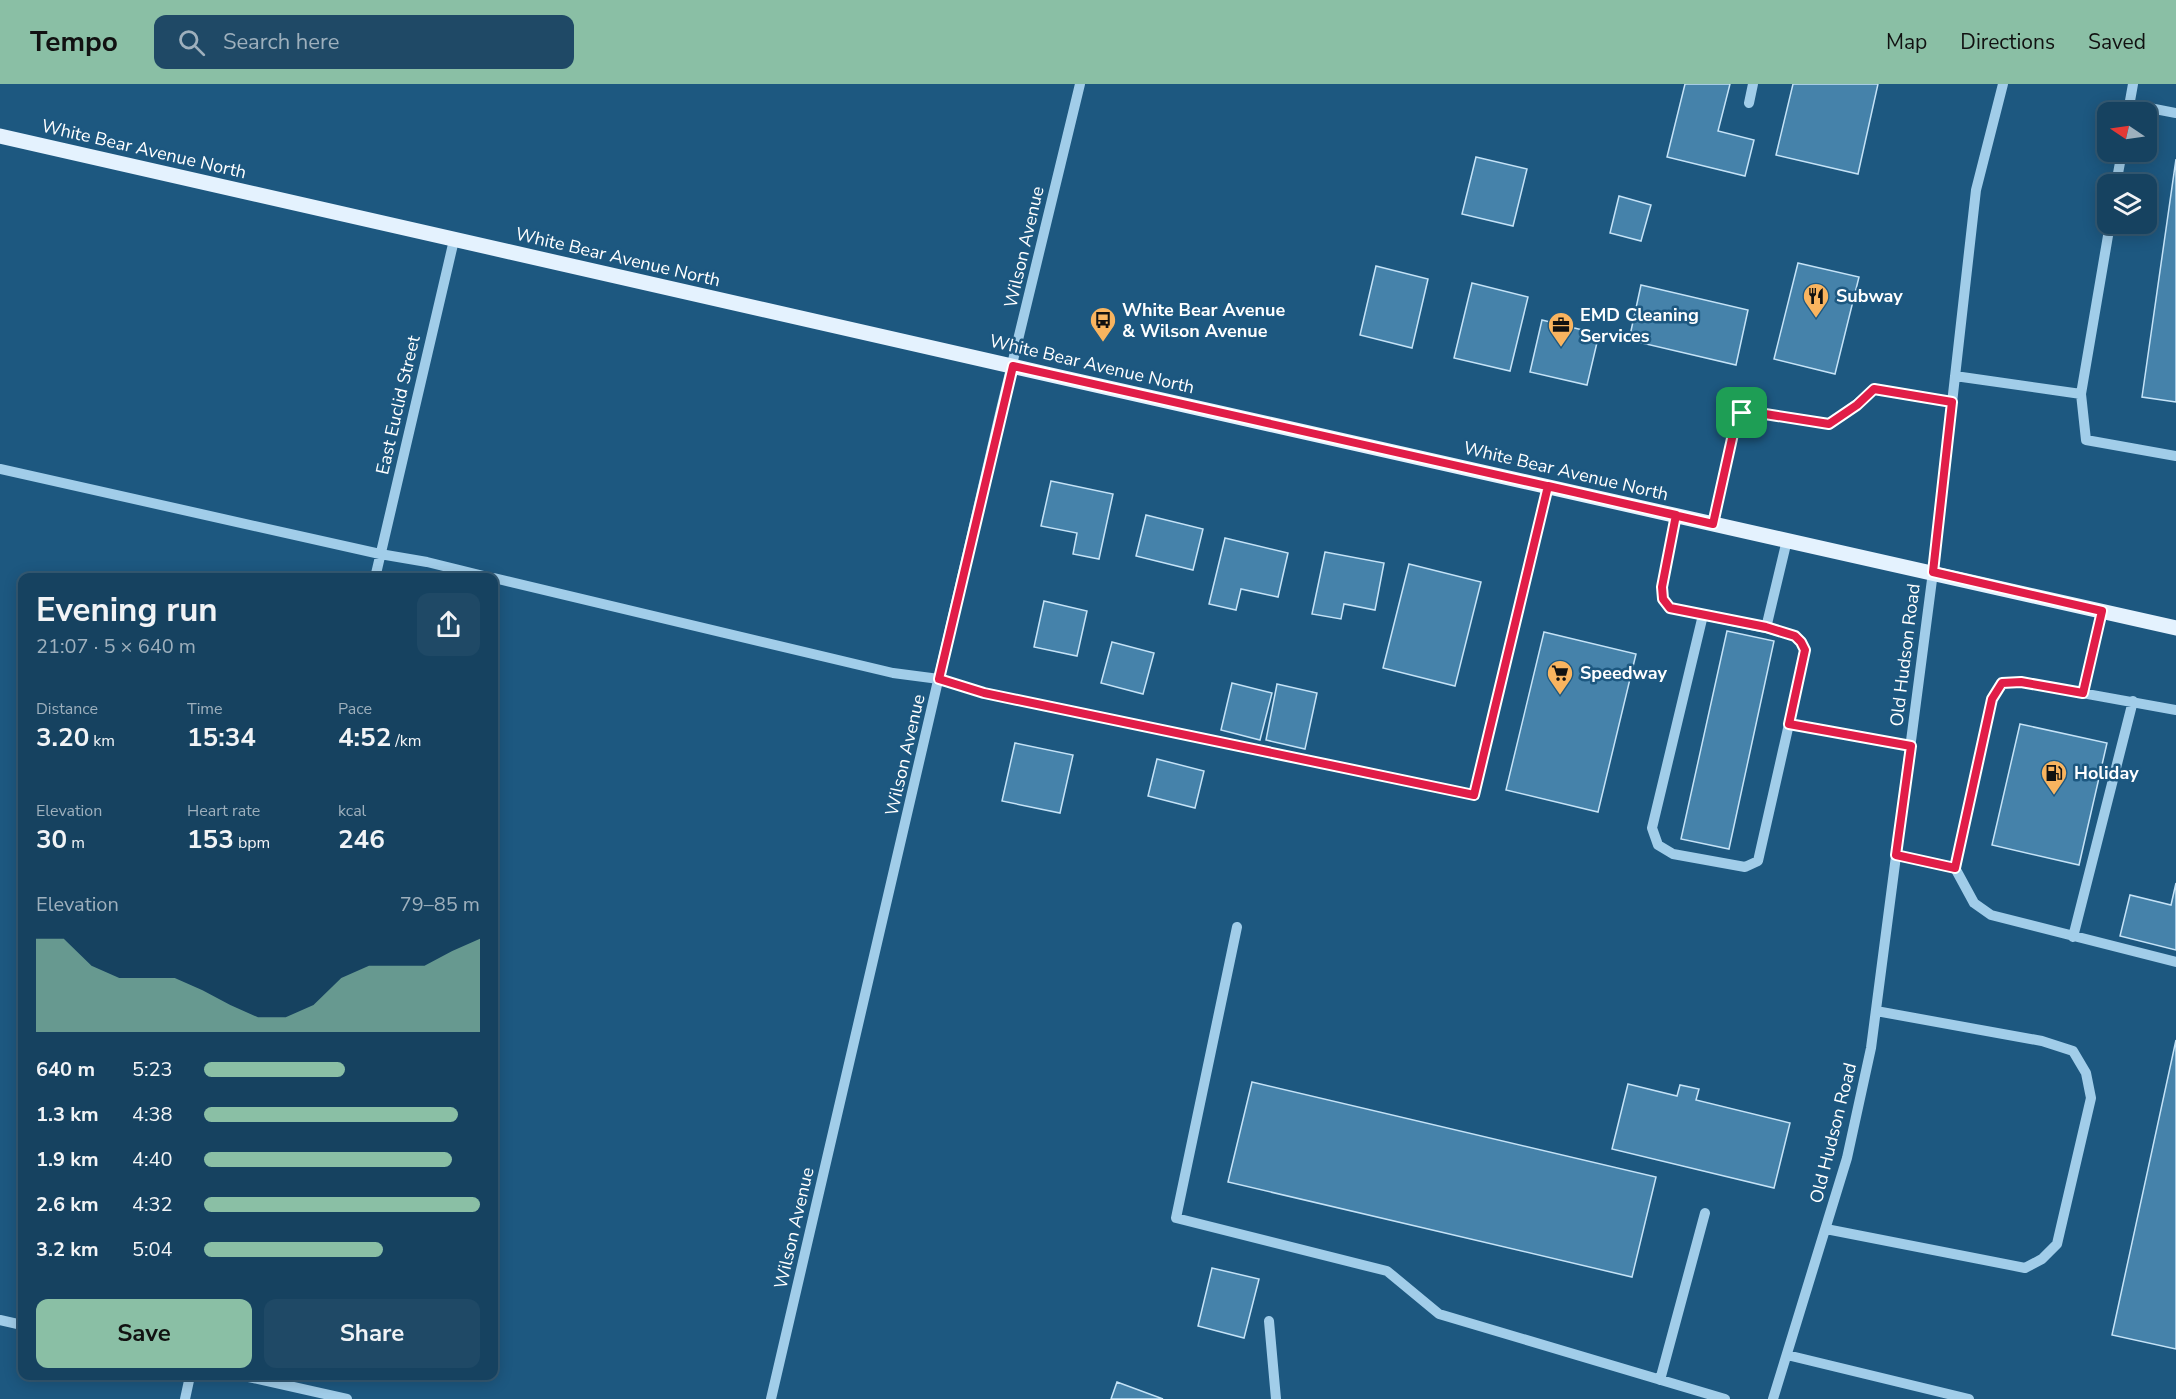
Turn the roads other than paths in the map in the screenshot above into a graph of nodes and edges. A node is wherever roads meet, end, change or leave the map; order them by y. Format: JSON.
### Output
{"nodes":[{"id":1,"x":1080,"y":84,"type":"edge"},
{"id":2,"x":1753,"y":84,"type":"edge"},
{"id":3,"x":2003,"y":84,"type":"edge"},
{"id":4,"x":2133,"y":84,"type":"edge"},
{"id":5,"x":2130,"y":102,"type":"edge"},
{"id":6,"x":1749,"y":103,"type":"dead end"},
{"id":7,"x":2157,"y":111,"type":"edge"},
{"id":8,"x":2176,"y":113,"type":"edge"},
{"id":9,"x":0,"y":136,"type":"edge"},
{"id":10,"x":2108,"y":234,"type":"edge"},
{"id":11,"x":454,"y":240,"type":"junction"},
{"id":12,"x":1013,"y":366,"type":"junction"},
{"id":13,"x":1955,"y":376,"type":"junction"},
{"id":14,"x":2081,"y":394,"type":"junction"},
{"id":15,"x":1952,"y":402,"type":"junction"},
{"id":16,"x":2176,"y":456,"type":"edge"},
{"id":17,"x":0,"y":469,"type":"edge"},
{"id":18,"x":1548,"y":486,"type":"junction"},
{"id":19,"x":1676,"y":515,"type":"junction"},
{"id":20,"x":1713,"y":524,"type":"junction"},
{"id":21,"x":1787,"y":540,"type":"junction"},
{"id":22,"x":380,"y":555,"type":"junction"},
{"id":23,"x":1933,"y":572,"type":"junction"},
{"id":24,"x":376,"y":573,"type":"edge"},
{"id":25,"x":472,"y":573,"type":"edge"},
{"id":26,"x":498,"y":579,"type":"edge"},
{"id":27,"x":2102,"y":611,"type":"junction"},
{"id":28,"x":1703,"y":615,"type":"junction"},
{"id":29,"x":1766,"y":627,"type":"junction"},
{"id":30,"x":2176,"y":628,"type":"edge"},
{"id":31,"x":939,"y":679,"type":"junction"},
{"id":32,"x":2083,"y":693,"type":"junction"},
{"id":33,"x":2133,"y":701,"type":"junction"},
{"id":34,"x":2176,"y":710,"type":"edge"},
{"id":35,"x":1789,"y":724,"type":"junction"},
{"id":36,"x":1911,"y":746,"type":"junction"},
{"id":37,"x":1896,"y":855,"type":"junction"},
{"id":38,"x":1955,"y":868,"type":"junction"},
{"id":39,"x":1237,"y":927,"type":"dead end"},
{"id":40,"x":2073,"y":937,"type":"junction"},
{"id":41,"x":2176,"y":962,"type":"edge"},
{"id":42,"x":1876,"y":1011,"type":"junction"},
{"id":43,"x":1705,"y":1213,"type":"dead end"},
{"id":44,"x":1826,"y":1229,"type":"junction"},
{"id":45,"x":0,"y":1320,"type":"edge"},
{"id":46,"x":1269,"y":1321,"type":"dead end"},
{"id":47,"x":18,"y":1324,"type":"edge"},
{"id":48,"x":1787,"y":1355,"type":"junction"},
{"id":49,"x":189,"y":1380,"type":"edge"},
{"id":50,"x":262,"y":1380,"type":"edge"},
{"id":51,"x":1660,"y":1380,"type":"junction"},
{"id":52,"x":185,"y":1399,"type":"edge"},
{"id":53,"x":347,"y":1399,"type":"edge"},
{"id":54,"x":771,"y":1399,"type":"edge"},
{"id":55,"x":1276,"y":1399,"type":"edge"},
{"id":56,"x":1725,"y":1399,"type":"edge"},
{"id":57,"x":1773,"y":1399,"type":"edge"},
{"id":58,"x":1969,"y":1399,"type":"edge"}],
"edges":[{"from":1,"to":12,"type":"street","name":"Wilson Avenue"},
{"from":2,"to":6,"type":"street"},
{"from":3,"to":13,"type":"street","name":"Old Hudson Road"},
{"from":4,"to":5,"type":"street"},
{"from":7,"to":8,"type":"street"},
{"from":9,"to":11,"type":"main road","name":"White Bear Avenue North"},
{"from":10,"to":14,"type":"street"},
{"from":11,"to":12,"type":"main road","name":"White Bear Avenue North"},
{"from":11,"to":22,"type":"street","name":"East Euclid Street"},
{"from":12,"to":18,"type":"main road","name":"White Bear Avenue North"},
{"from":12,"to":31,"type":"street","name":"Wilson Avenue"},
{"from":13,"to":14,"type":"street"},
{"from":13,"to":15,"type":"street","name":"Old Hudson Road"},
{"from":14,"to":16,"type":"street"},
{"from":15,"to":20,"type":"street"},
{"from":15,"to":23,"type":"street","name":"Old Hudson Road"},
{"from":17,"to":22,"type":"street"},
{"from":18,"to":19,"type":"main road","name":"White Bear Avenue North"},
{"from":18,"to":31,"type":"street"},
{"from":19,"to":20,"type":"main road","name":"White Bear Avenue North"},
{"from":19,"to":28,"type":"street"},
{"from":20,"to":21,"type":"main road","name":"White Bear Avenue North"},
{"from":21,"to":23,"type":"main road","name":"White Bear Avenue North"},
{"from":21,"to":29,"type":"street"},
{"from":22,"to":24,"type":"street","name":"East Euclid Street"},
{"from":22,"to":25,"type":"street"},
{"from":23,"to":27,"type":"main road","name":"White Bear Avenue North"},
{"from":23,"to":36,"type":"street","name":"Old Hudson Road"},
{"from":26,"to":31,"type":"street"},
{"from":27,"to":30,"type":"main road","name":"White Bear Avenue North"},
{"from":27,"to":32,"type":"street"},
{"from":28,"to":29,"type":"street"},
{"from":28,"to":35,"type":"street"},
{"from":29,"to":35,"type":"street"},
{"from":31,"to":54,"type":"street","name":"Wilson Avenue"},
{"from":32,"to":33,"type":"street"},
{"from":32,"to":38,"type":"street"},
{"from":33,"to":34,"type":"street"},
{"from":33,"to":40,"type":"street"},
{"from":35,"to":36,"type":"street"},
{"from":36,"to":37,"type":"street","name":"Old Hudson Road"},
{"from":37,"to":38,"type":"street"},
{"from":37,"to":42,"type":"street","name":"Old Hudson Road"},
{"from":38,"to":40,"type":"street"},
{"from":39,"to":51,"type":"street"},
{"from":40,"to":41,"type":"street"},
{"from":42,"to":44,"type":"street","name":"Old Hudson Road"},
{"from":42,"to":44,"type":"street"},
{"from":43,"to":51,"type":"street"},
{"from":44,"to":48,"type":"street","name":"Old Hudson Road"},
{"from":45,"to":47,"type":"street"},
{"from":46,"to":55,"type":"street"},
{"from":48,"to":57,"type":"street","name":"Old Hudson Road"},
{"from":48,"to":58,"type":"street"},
{"from":49,"to":52,"type":"street"},
{"from":50,"to":53,"type":"street"},
{"from":51,"to":56,"type":"street"}]}
